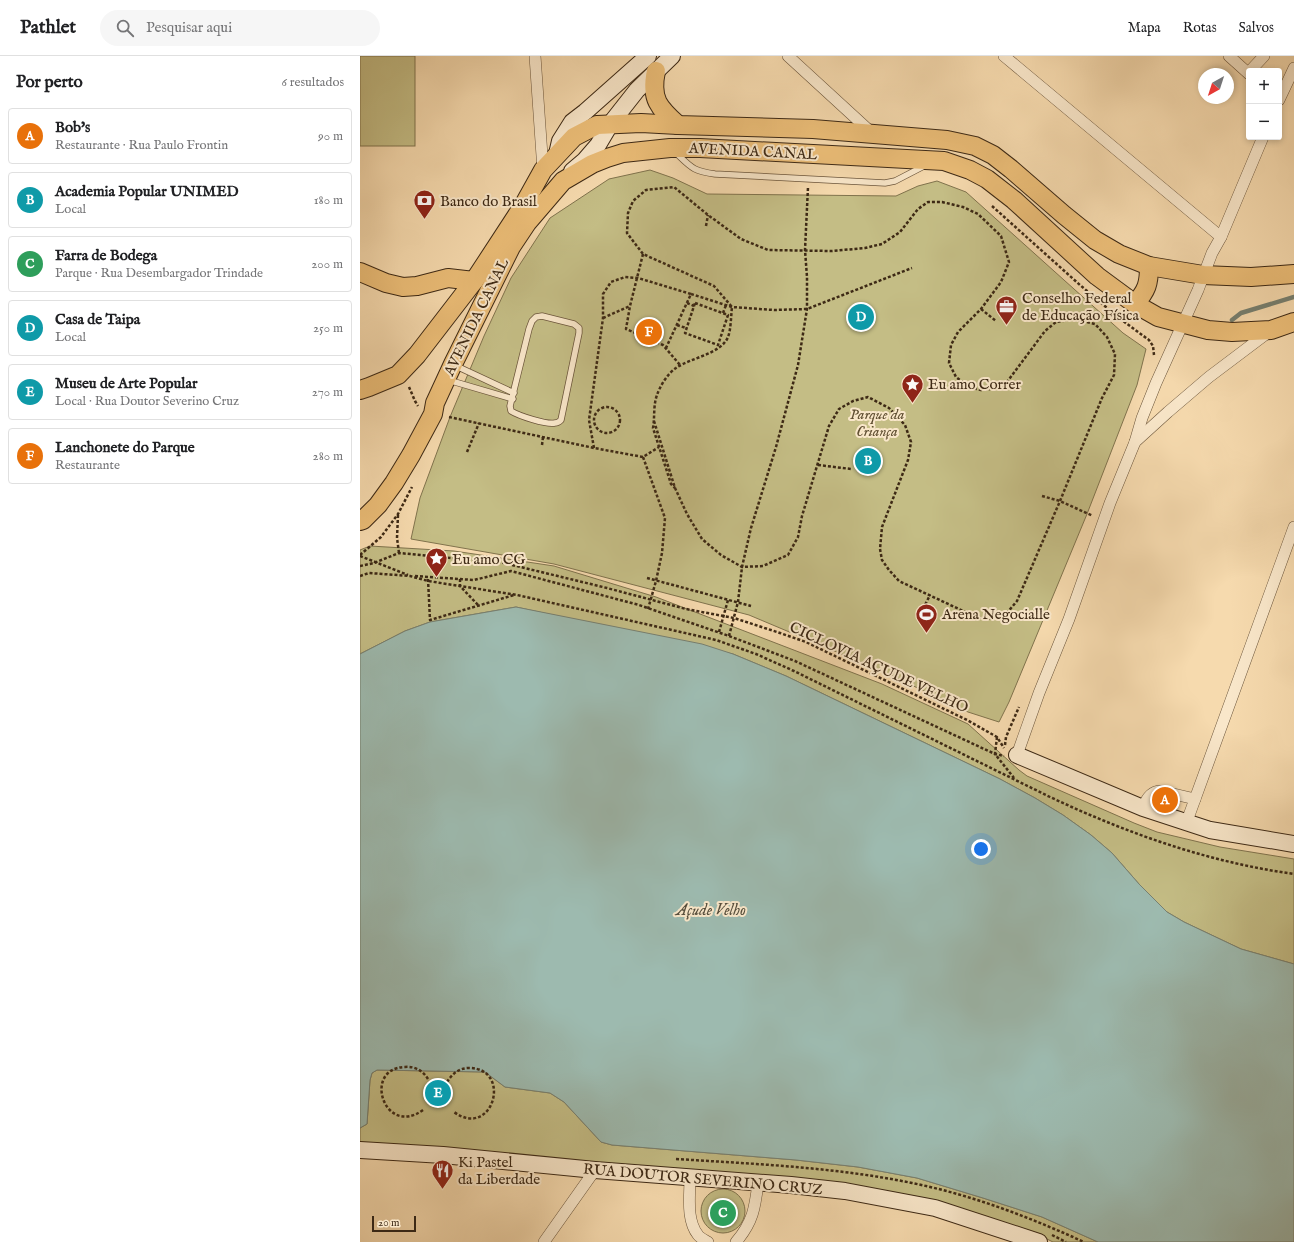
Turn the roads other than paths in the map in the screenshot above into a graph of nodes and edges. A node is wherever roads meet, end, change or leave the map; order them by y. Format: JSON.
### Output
{"nodes":[{"id":1,"x":535,"y":56,"type":"edge"},
{"id":2,"x":648,"y":56,"type":"edge"},
{"id":3,"x":672,"y":56,"type":"edge"},
{"id":4,"x":788,"y":56,"type":"edge"},
{"id":5,"x":1004,"y":56,"type":"edge"},
{"id":6,"x":1229,"y":56,"type":"edge"},
{"id":7,"x":1264,"y":56,"type":"edge"},
{"id":8,"x":1253,"y":68,"type":"edge"},
{"id":9,"x":1294,"y":68,"type":"edge"},
{"id":10,"x":1246,"y":70,"type":"edge"},
{"id":11,"x":656,"y":71,"type":"junction"},
{"id":12,"x":1282,"y":94,"type":"edge"},
{"id":13,"x":612,"y":123,"type":"junction"},
{"id":14,"x":678,"y":125,"type":"junction"},
{"id":15,"x":874,"y":135,"type":"junction"},
{"id":16,"x":1262,"y":140,"type":"edge"},
{"id":17,"x":670,"y":148,"type":"junction"},
{"id":18,"x":557,"y":154,"type":"junction"},
{"id":19,"x":933,"y":161,"type":"junction"},
{"id":20,"x":543,"y":170,"type":"junction"},
{"id":21,"x":563,"y":181,"type":"junction"},
{"id":22,"x":1221,"y":237,"type":"junction"},
{"id":23,"x":1149,"y":266,"type":"junction"},
{"id":24,"x":360,"y":272,"type":"edge"},
{"id":25,"x":1294,"y":274,"type":"edge"},
{"id":26,"x":1203,"y":275,"type":"junction"},
{"id":27,"x":474,"y":282,"type":"junction"},
{"id":28,"x":1135,"y":304,"type":"junction"},
{"id":29,"x":1294,"y":322,"type":"edge"},
{"id":30,"x":1182,"y":324,"type":"junction"},
{"id":31,"x":1271,"y":330,"type":"junction"},
{"id":32,"x":449,"y":372,"type":"junction"},
{"id":33,"x":360,"y":390,"type":"edge"},
{"id":34,"x":514,"y":396,"type":"junction"},
{"id":35,"x":1136,"y":442,"type":"junction"},
{"id":36,"x":360,"y":521,"type":"edge"},
{"id":37,"x":1294,"y":527,"type":"edge"},
{"id":38,"x":1011,"y":753,"type":"joint"},
{"id":39,"x":1195,"y":799,"type":"junction"},
{"id":40,"x":1143,"y":808,"type":"junction"},
{"id":41,"x":1186,"y":821,"type":"junction"},
{"id":42,"x":1294,"y":844,"type":"edge"},
{"id":43,"x":360,"y":1150,"type":"edge"},
{"id":44,"x":595,"y":1170,"type":"junction"},
{"id":45,"x":690,"y":1178,"type":"junction"},
{"id":46,"x":758,"y":1183,"type":"junction"},
{"id":47,"x":696,"y":1239,"type":"edge"},
{"id":48,"x":544,"y":1242,"type":"edge"},
{"id":49,"x":708,"y":1242,"type":"edge"},
{"id":50,"x":736,"y":1242,"type":"edge"},
{"id":51,"x":1039,"y":1242,"type":"edge"}],
"edges":[{"from":1,"to":20,"type":"street"},
{"from":2,"to":18,"type":"main road"},
{"from":3,"to":11,"type":"main road"},
{"from":4,"to":15,"type":"street"},
{"from":5,"to":22,"type":"street"},
{"from":6,"to":10,"type":"street"},
{"from":7,"to":8,"type":"street"},
{"from":9,"to":12,"type":"street"},
{"from":11,"to":13,"type":"main road"},
{"from":11,"to":14,"type":"main road"},
{"from":13,"to":14,"type":"main road","name":"AVENIDA CANAL"},
{"from":13,"to":18,"type":"main road","name":"AVENIDA CANAL"},
{"from":13,"to":21,"type":"main road"},
{"from":14,"to":15,"type":"main road","name":"AVENIDA CANAL"},
{"from":15,"to":23,"type":"main road","name":"AVENIDA CANAL"},
{"from":16,"to":22,"type":"street"},
{"from":17,"to":19,"type":"main road","name":"AVENIDA CANAL"},
{"from":17,"to":19,"type":"lane"},
{"from":17,"to":21,"type":"main road","name":"AVENIDA CANAL"},
{"from":18,"to":20,"type":"main road","name":"AVENIDA CANAL"},
{"from":19,"to":28,"type":"main road","name":"AVENIDA CANAL"},
{"from":20,"to":27,"type":"main road","name":"AVENIDA CANAL"},
{"from":21,"to":32,"type":"main road","name":"AVENIDA CANAL"},
{"from":22,"to":26,"type":"street"},
{"from":23,"to":26,"type":"main road","name":"AVENIDA CANAL"},
{"from":23,"to":28,"type":"main road"},
{"from":24,"to":27,"type":"main road"},
{"from":25,"to":26,"type":"main road","name":"AVENIDA CANAL"},
{"from":26,"to":30,"type":"street"},
{"from":27,"to":33,"type":"main road","name":"AVENIDA CANAL"},
{"from":28,"to":30,"type":"main road","name":"AVENIDA CANAL"},
{"from":29,"to":31,"type":"main road","name":"AVENIDA CANAL"},
{"from":30,"to":31,"type":"main road","name":"AVENIDA CANAL"},
{"from":30,"to":35,"type":"street"},
{"from":31,"to":35,"type":"street"},
{"from":32,"to":34,"type":"lane"},
{"from":32,"to":34,"type":"lane"},
{"from":32,"to":36,"type":"main road","name":"AVENIDA CANAL"},
{"from":34,"to":34,"type":"lane"},
{"from":35,"to":38,"type":"street"},
{"from":37,"to":39,"type":"street"},
{"from":38,"to":40,"type":"main road"},
{"from":39,"to":40,"type":"street"},
{"from":39,"to":41,"type":"street"},
{"from":40,"to":41,"type":"main road"},
{"from":41,"to":42,"type":"main road"},
{"from":43,"to":44,"type":"main road","name":"RUA DOUTOR SEVERINO CRUZ"},
{"from":44,"to":45,"type":"main road","name":"RUA DOUTOR SEVERINO CRUZ"},
{"from":44,"to":48,"type":"street"},
{"from":45,"to":46,"type":"main road","name":"RUA DOUTOR SEVERINO CRUZ"},
{"from":45,"to":47,"type":"street"},
{"from":46,"to":50,"type":"street"},
{"from":46,"to":51,"type":"main road","name":"RUA DOUTOR SEVERINO CRUZ"},
{"from":47,"to":49,"type":"street"}]}
